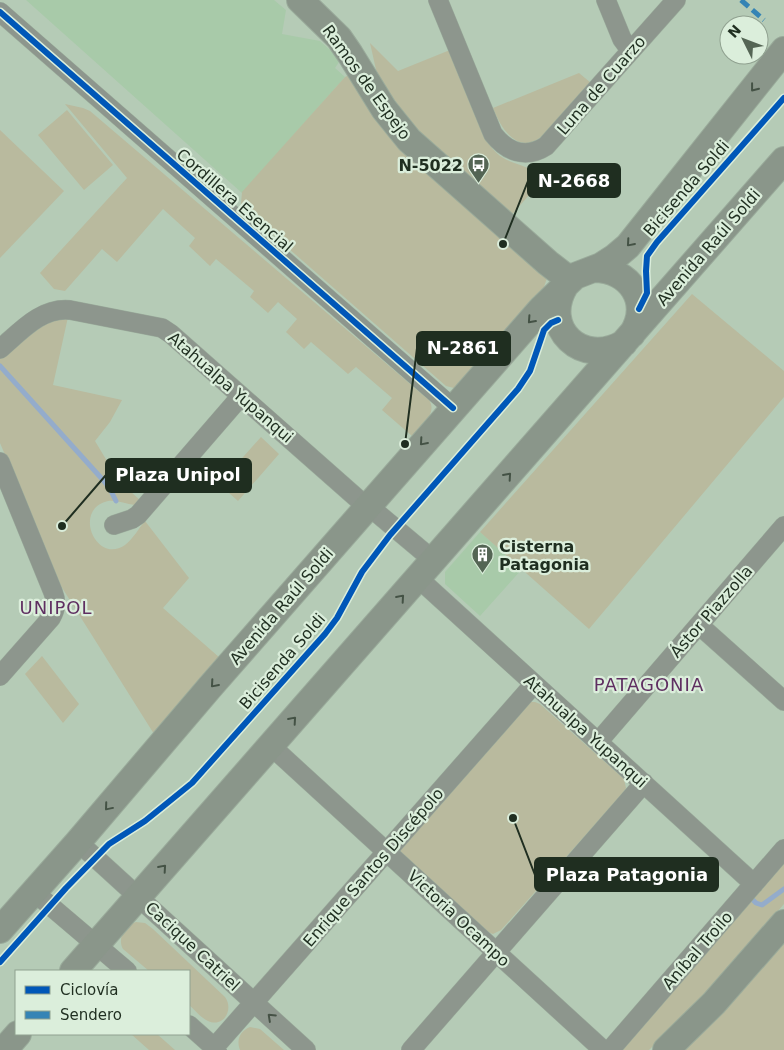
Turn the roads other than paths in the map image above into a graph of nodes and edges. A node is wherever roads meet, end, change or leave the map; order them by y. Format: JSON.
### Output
{"nodes":[{"id":1,"x":300,"y":0,"type":"edge"},
{"id":2,"x":438,"y":0,"type":"edge"},
{"id":3,"x":606,"y":0,"type":"edge"},
{"id":4,"x":676,"y":0,"type":"edge"},
{"id":5,"x":0,"y":12,"type":"edge"},
{"id":6,"x":784,"y":50,"type":"edge"},
{"id":7,"x":631,"y":51,"type":"junction"},
{"id":8,"x":784,"y":160,"type":"edge"},
{"id":9,"x":594,"y":269,"type":"junction"},
{"id":10,"x":568,"y":283,"type":"junction"},
{"id":11,"x":628,"y":339,"type":"junction"},
{"id":12,"x":0,"y":349,"type":"edge"},
{"id":13,"x":242,"y":396,"type":"junction"},
{"id":14,"x":453,"y":408,"type":"junction"},
{"id":15,"x":0,"y":462,"type":"edge"},
{"id":16,"x":368,"y":506,"type":"junction"},
{"id":17,"x":114,"y":525,"type":"dead end"},
{"id":18,"x":784,"y":526,"type":"edge"},
{"id":19,"x":426,"y":569,"type":"junction"},
{"id":20,"x":699,"y":625,"type":"junction"},
{"id":21,"x":0,"y":676,"type":"edge"},
{"id":22,"x":534,"y":684,"type":"junction"},
{"id":23,"x":784,"y":701,"type":"edge"},
{"id":24,"x":598,"y":742,"type":"junction"},
{"id":25,"x":271,"y":746,"type":"junction"},
{"id":26,"x":644,"y":783,"type":"junction"},
{"id":27,"x":78,"y":842,"type":"junction"},
{"id":28,"x":784,"y":849,"type":"edge"},
{"id":29,"x":387,"y":851,"type":"junction"},
{"id":30,"x":754,"y":884,"type":"junction"},
{"id":31,"x":34,"y":892,"type":"junction"},
{"id":32,"x":139,"y":896,"type":"junction"},
{"id":33,"x":784,"y":922,"type":"edge"},
{"id":34,"x":0,"y":930,"type":"edge"},
{"id":35,"x":96,"y":945,"type":"junction"},
{"id":36,"x":497,"y":952,"type":"junction"},
{"id":37,"x":74,"y":970,"type":"edge"},
{"id":38,"x":126,"y":970,"type":"edge"},
{"id":39,"x":254,"y":1002,"type":"junction"},
{"id":40,"x":190,"y":1027,"type":"edge"},
{"id":41,"x":17,"y":1035,"type":"edge"},
{"id":42,"x":214,"y":1049,"type":"edge"},
{"id":43,"x":4,"y":1050,"type":"edge"},
{"id":44,"x":306,"y":1050,"type":"edge"},
{"id":45,"x":411,"y":1050,"type":"edge"},
{"id":46,"x":603,"y":1050,"type":"edge"},
{"id":47,"x":610,"y":1050,"type":"edge"},
{"id":48,"x":666,"y":1050,"type":"edge"}],
"edges":[{"from":1,"to":10,"type":"main road","name":"Ramos de Espejo"},
{"from":2,"to":7,"type":"street","name":"Luna de Cuarzo"},
{"from":3,"to":7,"type":"street"},
{"from":4,"to":7,"type":"street","name":"Luna de Cuarzo"},
{"from":5,"to":14,"type":"street","name":"Cordillera Esencial"},
{"from":6,"to":9,"type":"main road","name":"Avenida Raúl Soldi","one_way":true},
{"from":8,"to":11,"type":"main road","name":"Avenida Raúl Soldi"},
{"from":9,"to":10,"type":"main road","name":"Avenida Raúl Soldi"},
{"from":9,"to":11,"type":"main road","name":"Avenida Raúl Soldi"},
{"from":10,"to":11,"type":"main road"},
{"from":10,"to":14,"type":"main road","name":"Avenida Raúl Soldi","one_way":true},
{"from":19,"to":11,"type":"main road","name":"Avenida Raúl Soldi","one_way":true},
{"from":12,"to":13,"type":"street","name":"Atahualpa Yupanqui"},
{"from":13,"to":16,"type":"street","name":"Atahualpa Yupanqui"},
{"from":13,"to":17,"type":"street"},
{"from":14,"to":16,"type":"main road","name":"Avenida Raúl Soldi","one_way":true},
{"from":15,"to":21,"type":"street"},
{"from":16,"to":19,"type":"street","name":"Atahualpa Yupanqui"},
{"from":16,"to":27,"type":"main road","name":"Avenida Raúl Soldi","one_way":true},
{"from":18,"to":20,"type":"street","name":"Ástor Piazzolla"},
{"from":19,"to":22,"type":"street","name":"Atahualpa Yupanqui"},
{"from":25,"to":19,"type":"main road","name":"Avenida Raúl Soldi","one_way":true},
{"from":20,"to":23,"type":"street"},
{"from":20,"to":24,"type":"street","name":"Ástor Piazzolla"},
{"from":22,"to":24,"type":"street","name":"Atahualpa Yupanqui"},
{"from":22,"to":29,"type":"street","name":"Enrique Santos Discépolo"},
{"from":24,"to":26,"type":"street","name":"Atahualpa Yupanqui"},
{"from":25,"to":29,"type":"street","name":"Victoria Ocampo"},
{"from":32,"to":25,"type":"main road","name":"Avenida Raúl Soldi","one_way":true},
{"from":26,"to":30,"type":"street","name":"Atahualpa Yupanqui"},
{"from":26,"to":36,"type":"street"},
{"from":27,"to":31,"type":"main road","name":"Avenida Raúl Soldi"},
{"from":27,"to":32,"type":"street","name":"Cacique Catriel"},
{"from":28,"to":30,"type":"street","name":"Aníbal Troilo"},
{"from":29,"to":36,"type":"street","name":"Victoria Ocampo"},
{"from":29,"to":39,"type":"street","name":"Enrique Santos Discépolo"},
{"from":30,"to":47,"type":"street","name":"Aníbal Troilo"},
{"from":31,"to":34,"type":"main road","name":"Avenida Raúl Soldi"},
{"from":31,"to":35,"type":"street"},
{"from":32,"to":35,"type":"main road","name":"Avenida Raúl Soldi"},
{"from":32,"to":39,"type":"street","name":"Cacique Catriel"},
{"from":33,"to":48,"type":"main road"},
{"from":35,"to":37,"type":"main road","name":"Avenida Raúl Soldi"},
{"from":35,"to":38,"type":"street"},
{"from":36,"to":45,"type":"street"},
{"from":36,"to":46,"type":"street","name":"Victoria Ocampo"},
{"from":39,"to":42,"type":"street","name":"Enrique Santos Discépolo"},
{"from":44,"to":39,"type":"street","name":"Cacique Catriel","one_way":true},
{"from":40,"to":42,"type":"street"},
{"from":41,"to":43,"type":"main road"}]}
